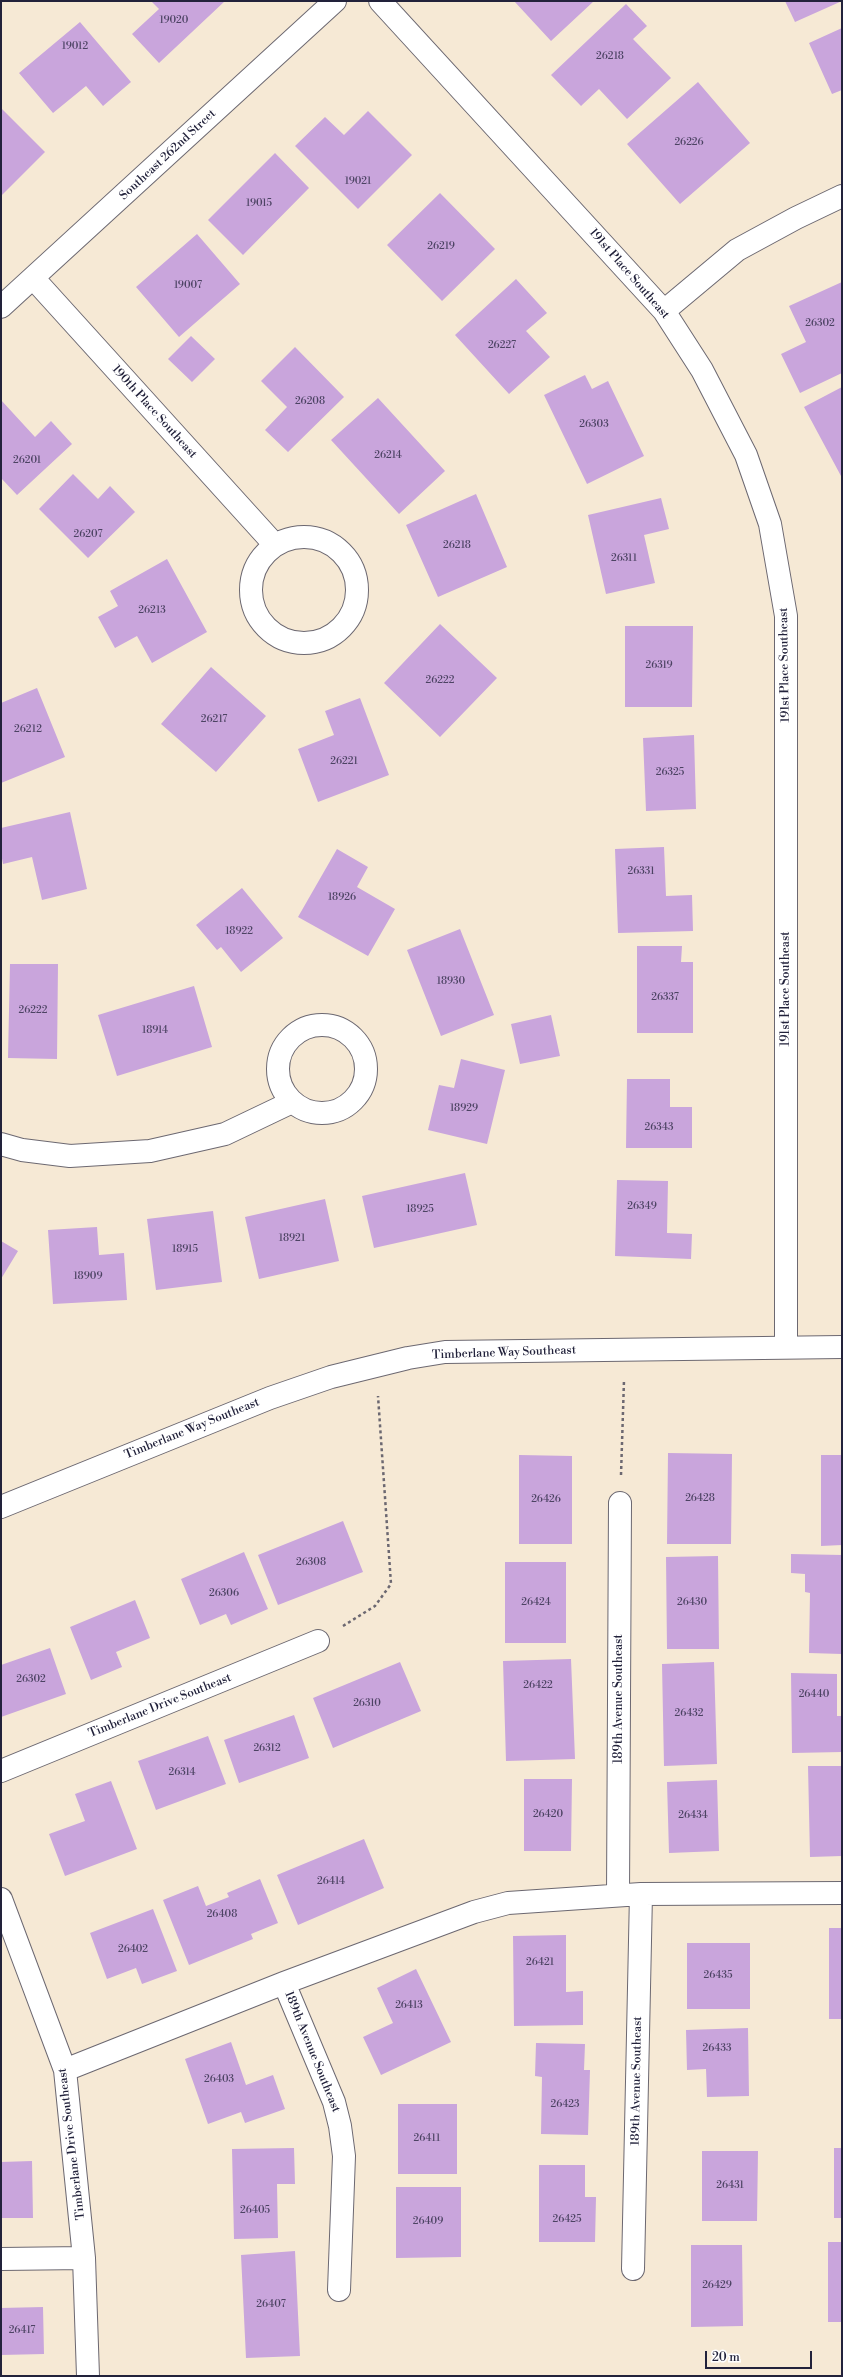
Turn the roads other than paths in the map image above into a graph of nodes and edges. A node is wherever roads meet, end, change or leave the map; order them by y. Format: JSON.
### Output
{"nodes":[{"id":1,"x":335,"y":1,"type":"edge"},
{"id":2,"x":380,"y":1,"type":"edge"},
{"id":3,"x":842,"y":196,"type":"edge"},
{"id":4,"x":34,"y":279,"type":"junction"},
{"id":5,"x":1,"y":307,"type":"edge"},
{"id":6,"x":664,"y":311,"type":"junction"},
{"id":7,"x":275,"y":545,"type":"junction"},
{"id":8,"x":292,"y":1102,"type":"junction"},
{"id":9,"x":1,"y":1144,"type":"edge"},
{"id":10,"x":786,"y":1347,"type":"junction"},
{"id":11,"x":842,"y":1348,"type":"edge"},
{"id":12,"x":620,"y":1503,"type":"road end"},
{"id":13,"x":1,"y":1507,"type":"edge"},
{"id":14,"x":318,"y":1641,"type":"road end"},
{"id":15,"x":1,"y":1771,"type":"edge"},
{"id":16,"x":842,"y":1893,"type":"edge"},
{"id":17,"x":641,"y":1894,"type":"junction"},
{"id":18,"x":618,"y":1895,"type":"junction"},
{"id":19,"x":1,"y":1899,"type":"edge"},
{"id":20,"x":284,"y":1982,"type":"junction"},
{"id":21,"x":65,"y":2070,"type":"junction"},
{"id":22,"x":84,"y":2258,"type":"junction"},
{"id":23,"x":1,"y":2259,"type":"edge"},
{"id":24,"x":633,"y":2269,"type":"dead end"},
{"id":25,"x":339,"y":2290,"type":"dead end"},
{"id":26,"x":88,"y":2376,"type":"edge"}],
"edges":[{"from":1,"to":4,"type":"street","name":"Southeast 262nd Street"},
{"from":2,"to":6,"type":"street","name":"191st Place Southeast"},
{"from":3,"to":6,"type":"street"},
{"from":4,"to":5,"type":"street","name":"Southeast 262nd Street"},
{"from":4,"to":7,"type":"street","name":"190th Place Southeast"},
{"from":6,"to":10,"type":"street","name":"191st Place Southeast"},
{"from":7,"to":7,"type":"street"},
{"from":8,"to":8,"type":"street"},
{"from":8,"to":9,"type":"street"},
{"from":10,"to":11,"type":"street","name":"Timberlane Way Southeast"},
{"from":10,"to":13,"type":"street","name":"Timberlane Way Southeast"},
{"from":12,"to":18,"type":"street","name":"189th Avenue Southeast"},
{"from":14,"to":15,"type":"street","name":"Timberlane Drive Southeast"},
{"from":16,"to":17,"type":"street","name":"189th Avenue Southeast"},
{"from":17,"to":18,"type":"street","name":"189th Avenue Southeast"},
{"from":17,"to":24,"type":"street","name":"189th Avenue Southeast"},
{"from":18,"to":20,"type":"street","name":"189th Avenue Southeast"},
{"from":19,"to":21,"type":"street","name":"Timberlane Drive Southeast"},
{"from":20,"to":21,"type":"street","name":"189th Avenue Southeast"},
{"from":20,"to":25,"type":"street","name":"189th Avenue Southeast"},
{"from":21,"to":22,"type":"street","name":"Timberlane Drive Southeast"},
{"from":22,"to":23,"type":"street"},
{"from":22,"to":26,"type":"street","name":"Timberlane Drive Southeast"}]}
